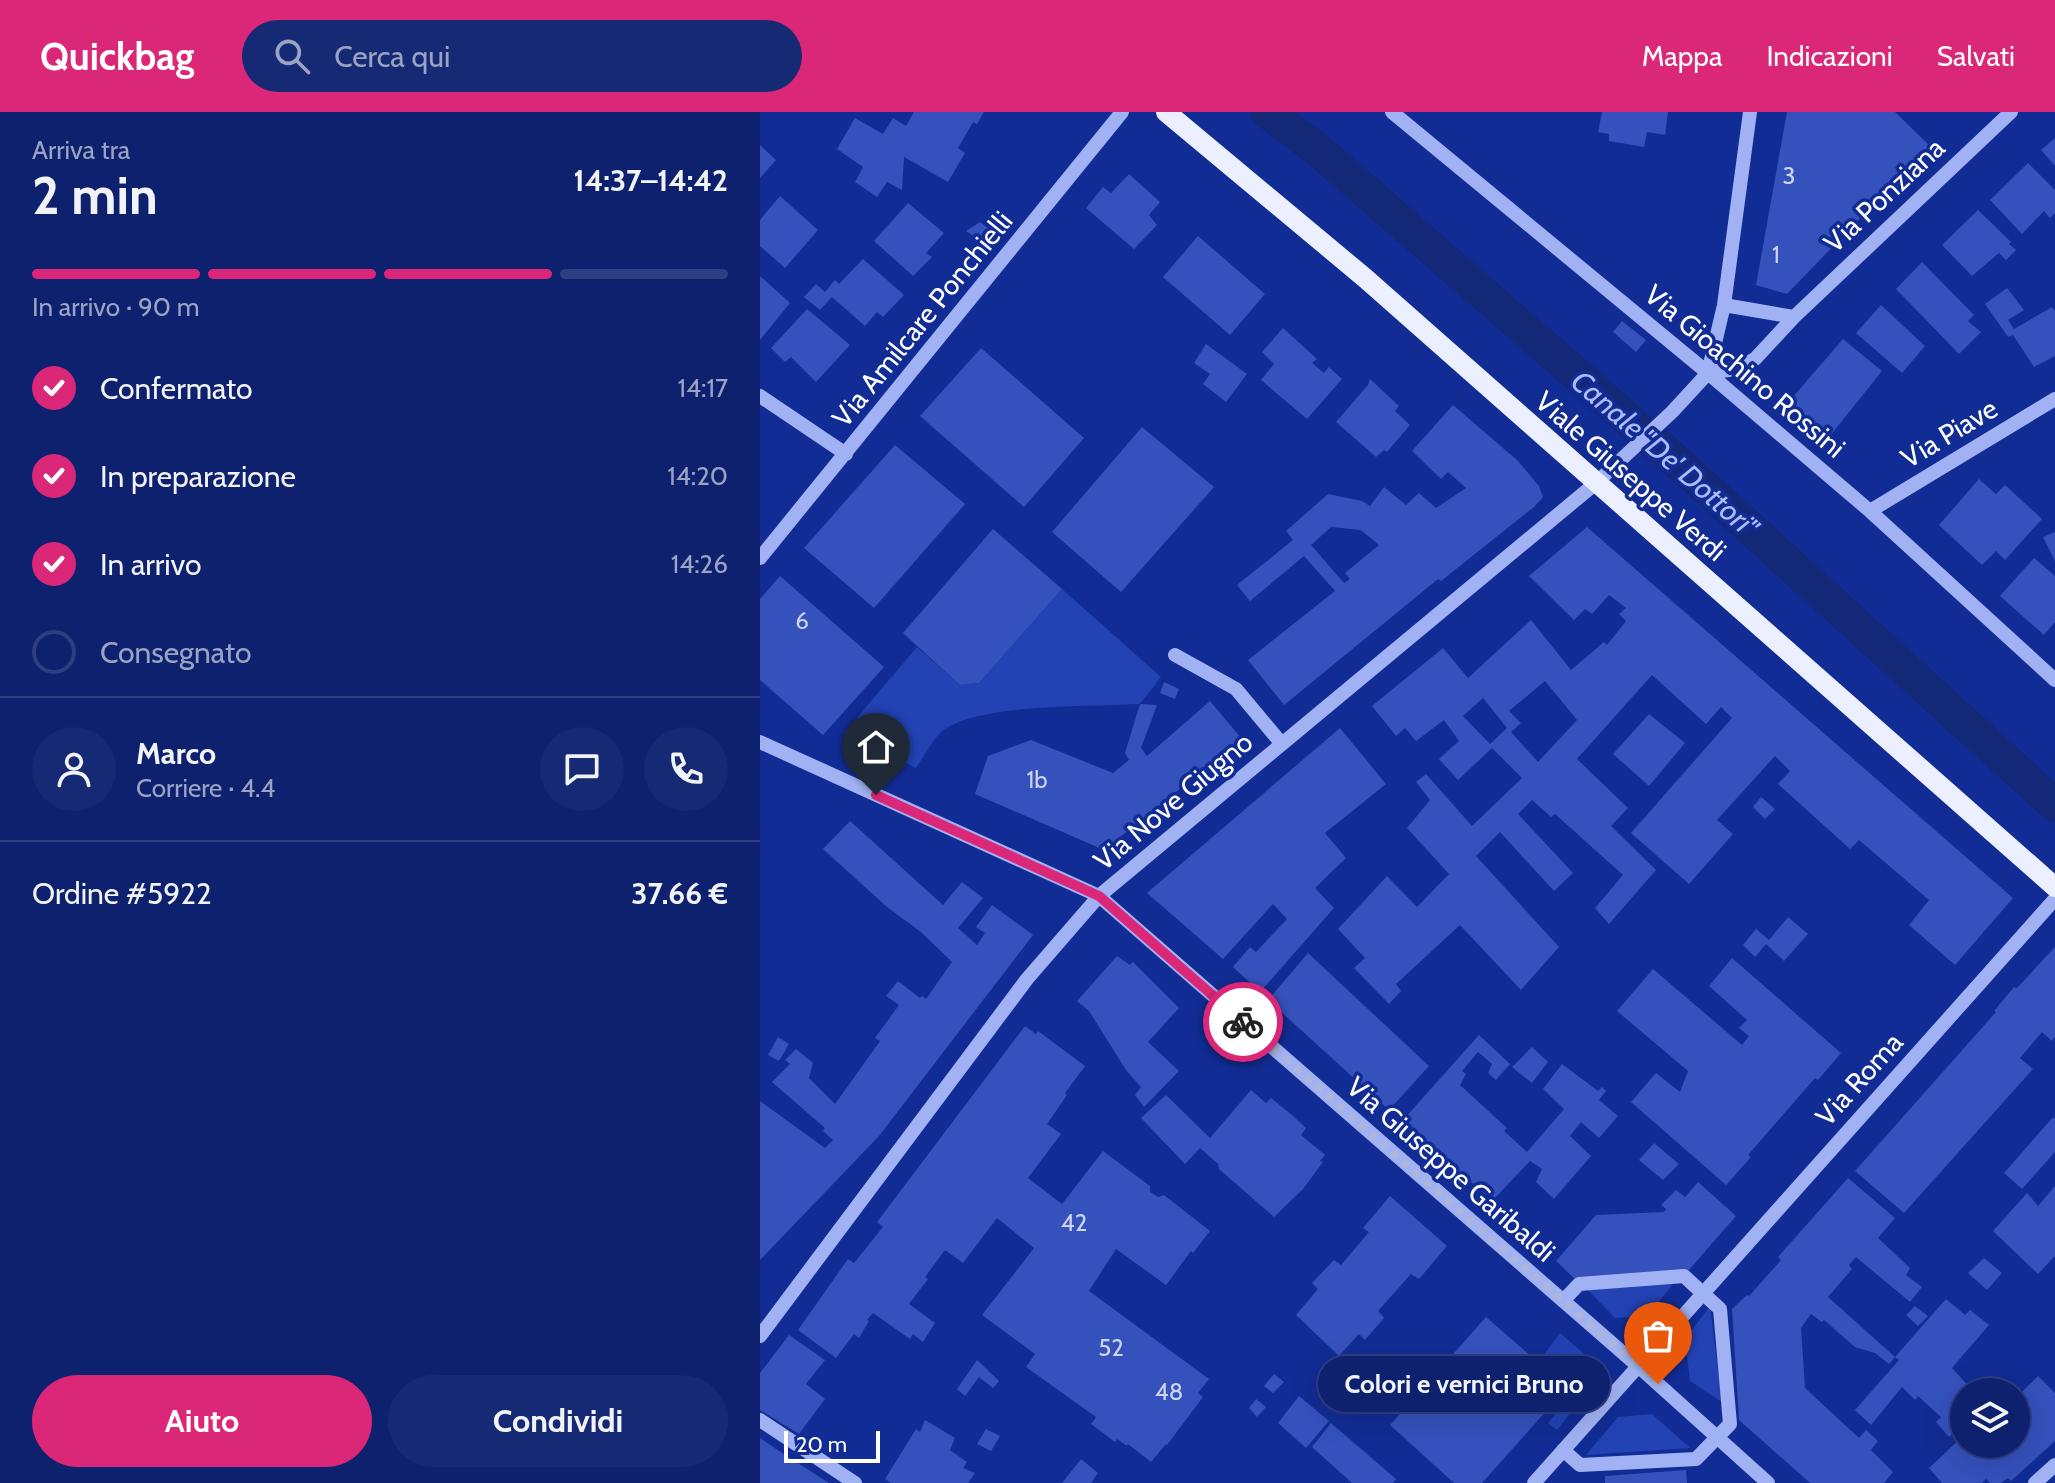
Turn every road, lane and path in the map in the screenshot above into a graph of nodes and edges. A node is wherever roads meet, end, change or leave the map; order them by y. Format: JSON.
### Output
{"nodes":[{"id":1,"x":1122,"y":112,"type":"edge"},
{"id":2,"x":1166,"y":112,"type":"edge"},
{"id":3,"x":1392,"y":112,"type":"edge"},
{"id":4,"x":1750,"y":112,"type":"edge"},
{"id":5,"x":2011,"y":112,"type":"edge"},
{"id":6,"x":1724,"y":305,"type":"junction"},
{"id":7,"x":1794,"y":317,"type":"junction"},
{"id":8,"x":1708,"y":373,"type":"junction"},
{"id":9,"x":760,"y":396,"type":"edge"},
{"id":10,"x":2055,"y":399,"type":"edge"},
{"id":11,"x":846,"y":454,"type":"junction"},
{"id":12,"x":1596,"y":483,"type":"junction"},
{"id":13,"x":1870,"y":511,"type":"junction"},
{"id":14,"x":760,"y":558,"type":"edge"},
{"id":15,"x":1175,"y":655,"type":"dead end"},
{"id":16,"x":2055,"y":680,"type":"edge"},
{"id":17,"x":760,"y":742,"type":"edge"},
{"id":18,"x":1282,"y":744,"type":"junction"},
{"id":19,"x":2055,"y":887,"type":"edge"},
{"id":20,"x":1099,"y":896,"type":"junction"},
{"id":21,"x":2055,"y":899,"type":"edge"},
{"id":22,"x":1703,"y":1293,"type":"junction"},
{"id":23,"x":1563,"y":1301,"type":"junction"},
{"id":24,"x":760,"y":1336,"type":"edge"},
{"id":25,"x":1638,"y":1366,"type":"junction"},
{"id":26,"x":760,"y":1420,"type":"edge"},
{"id":27,"x":1717,"y":1438,"type":"junction"},
{"id":28,"x":1563,"y":1450,"type":"junction"},
{"id":29,"x":2055,"y":1465,"type":"edge"},
{"id":30,"x":855,"y":1483,"type":"edge"},
{"id":31,"x":1534,"y":1483,"type":"edge"},
{"id":32,"x":1768,"y":1483,"type":"edge"},
{"id":33,"x":2035,"y":1483,"type":"edge"}],
"edges":[{"from":1,"to":11,"type":"street","name":"Via Amilcare Ponchielli"},
{"from":2,"to":12,"type":"main road","name":"Viale Giuseppe Verdi"},
{"from":3,"to":8,"type":"street","name":"Via Gioachino Rossini"},
{"from":4,"to":6,"type":"street"},
{"from":5,"to":7,"type":"street","name":"Via Ponziana"},
{"from":6,"to":7,"type":"street"},
{"from":6,"to":8,"type":"street"},
{"from":7,"to":8,"type":"street","name":"Via Ponziana"},
{"from":8,"to":12,"type":"street","name":"Via Nove Giugno"},
{"from":8,"to":13,"type":"street","name":"Via Gioachino Rossini"},
{"from":9,"to":11,"type":"street"},
{"from":10,"to":13,"type":"street","name":"Via Piave"},
{"from":11,"to":14,"type":"street","name":"Via Amilcare Ponchielli"},
{"from":12,"to":18,"type":"street","name":"Via Nove Giugno"},
{"from":12,"to":19,"type":"main road","name":"Viale Giuseppe Verdi"},
{"from":13,"to":16,"type":"street","name":"Via Gioachino Rossini"},
{"from":15,"to":18,"type":"street"},
{"from":17,"to":20,"type":"street","name":"Via Giuseppe Garibaldi"},
{"from":18,"to":20,"type":"street","name":"Via Nove Giugno"},
{"from":20,"to":23,"type":"street","name":"Via Giuseppe Garibaldi"},
{"from":20,"to":24,"type":"street","name":"Via Nove Giugno"},
{"from":21,"to":22,"type":"street","name":"Via Roma"},
{"from":22,"to":23,"type":"street"},
{"from":22,"to":25,"type":"street","name":"Via Roma"},
{"from":22,"to":27,"type":"street"},
{"from":23,"to":25,"type":"street","name":"Via Giuseppe Garibaldi"},
{"from":25,"to":27,"type":"street","name":"Via Giuseppe Garibaldi"},
{"from":25,"to":28,"type":"street","name":"Via Roma"},
{"from":26,"to":30,"type":"street"},
{"from":27,"to":28,"type":"street"},
{"from":27,"to":32,"type":"street","name":"Via Giuseppe Garibaldi"},
{"from":28,"to":31,"type":"street"},
{"from":29,"to":33,"type":"street"}]}
